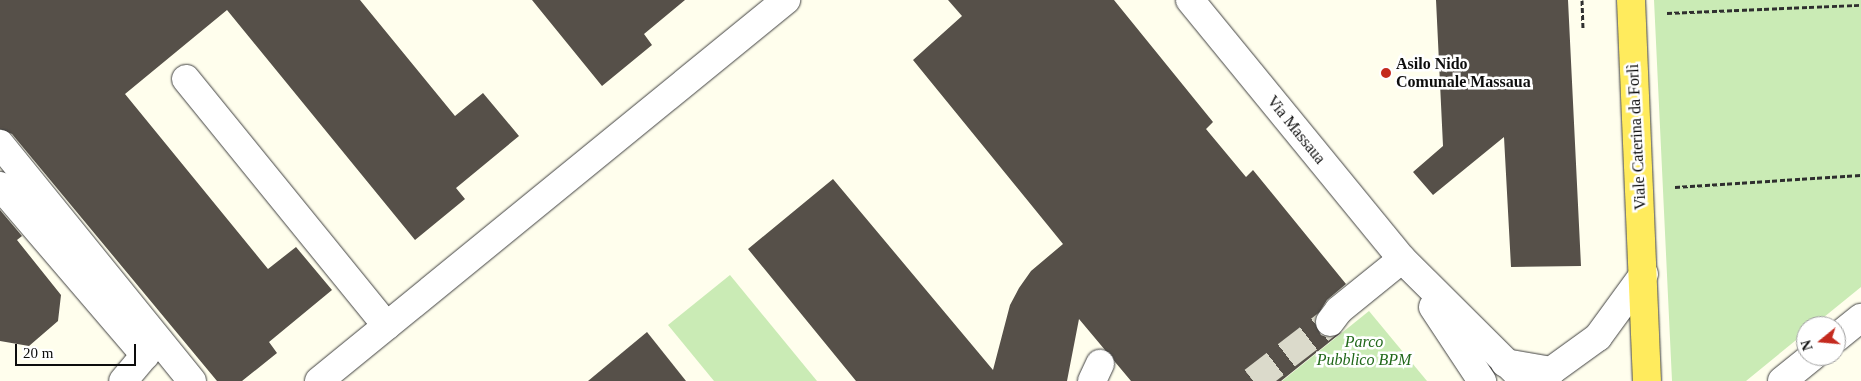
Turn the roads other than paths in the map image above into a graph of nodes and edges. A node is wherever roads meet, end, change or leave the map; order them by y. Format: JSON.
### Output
{"nodes":[{"id":1,"x":786,"y":0,"type":"edge"},
{"id":2,"x":1190,"y":0,"type":"edge"},
{"id":3,"x":1631,"y":0,"type":"edge"},
{"id":4,"x":186,"y":79,"type":"dead end"},
{"id":5,"x":0,"y":144,"type":"edge"},
{"id":6,"x":0,"y":186,"type":"edge"},
{"id":7,"x":1402,"y":260,"type":"junction"},
{"id":8,"x":1644,"y":274,"type":"junction"},
{"id":9,"x":1861,"y":318,"type":"edge"},
{"id":10,"x":1330,"y":322,"type":"tunnel mouth"},
{"id":11,"x":387,"y":326,"type":"junction"},
{"id":12,"x":1846,"y":330,"type":"edge"},
{"id":13,"x":1505,"y":363,"type":"junction"},
{"id":14,"x":1801,"y":366,"type":"edge"},
{"id":15,"x":123,"y":381,"type":"edge"},
{"id":16,"x":192,"y":381,"type":"edge"},
{"id":17,"x":319,"y":381,"type":"edge"},
{"id":18,"x":1482,"y":381,"type":"edge"},
{"id":19,"x":1525,"y":381,"type":"edge"},
{"id":20,"x":1647,"y":381,"type":"edge"},
{"id":21,"x":1782,"y":381,"type":"edge"}],
"edges":[{"from":1,"to":11,"type":"street"},
{"from":2,"to":7,"type":"street","name":"Via Massaua"},
{"from":3,"to":8,"type":"main road","name":"Viale Caterina da Forlì"},
{"from":4,"to":11,"type":"street"},
{"from":5,"to":16,"type":"street"},
{"from":6,"to":15,"type":"street"},
{"from":7,"to":10,"type":"street"},
{"from":7,"to":13,"type":"street"},
{"from":7,"to":18,"type":"street"},
{"from":8,"to":13,"type":"street"},
{"from":8,"to":20,"type":"main road","name":"Viale Caterina da Forlì"},
{"from":9,"to":12,"type":"street"},
{"from":11,"to":17,"type":"street"},
{"from":13,"to":19,"type":"street"},
{"from":14,"to":21,"type":"street"}]}
